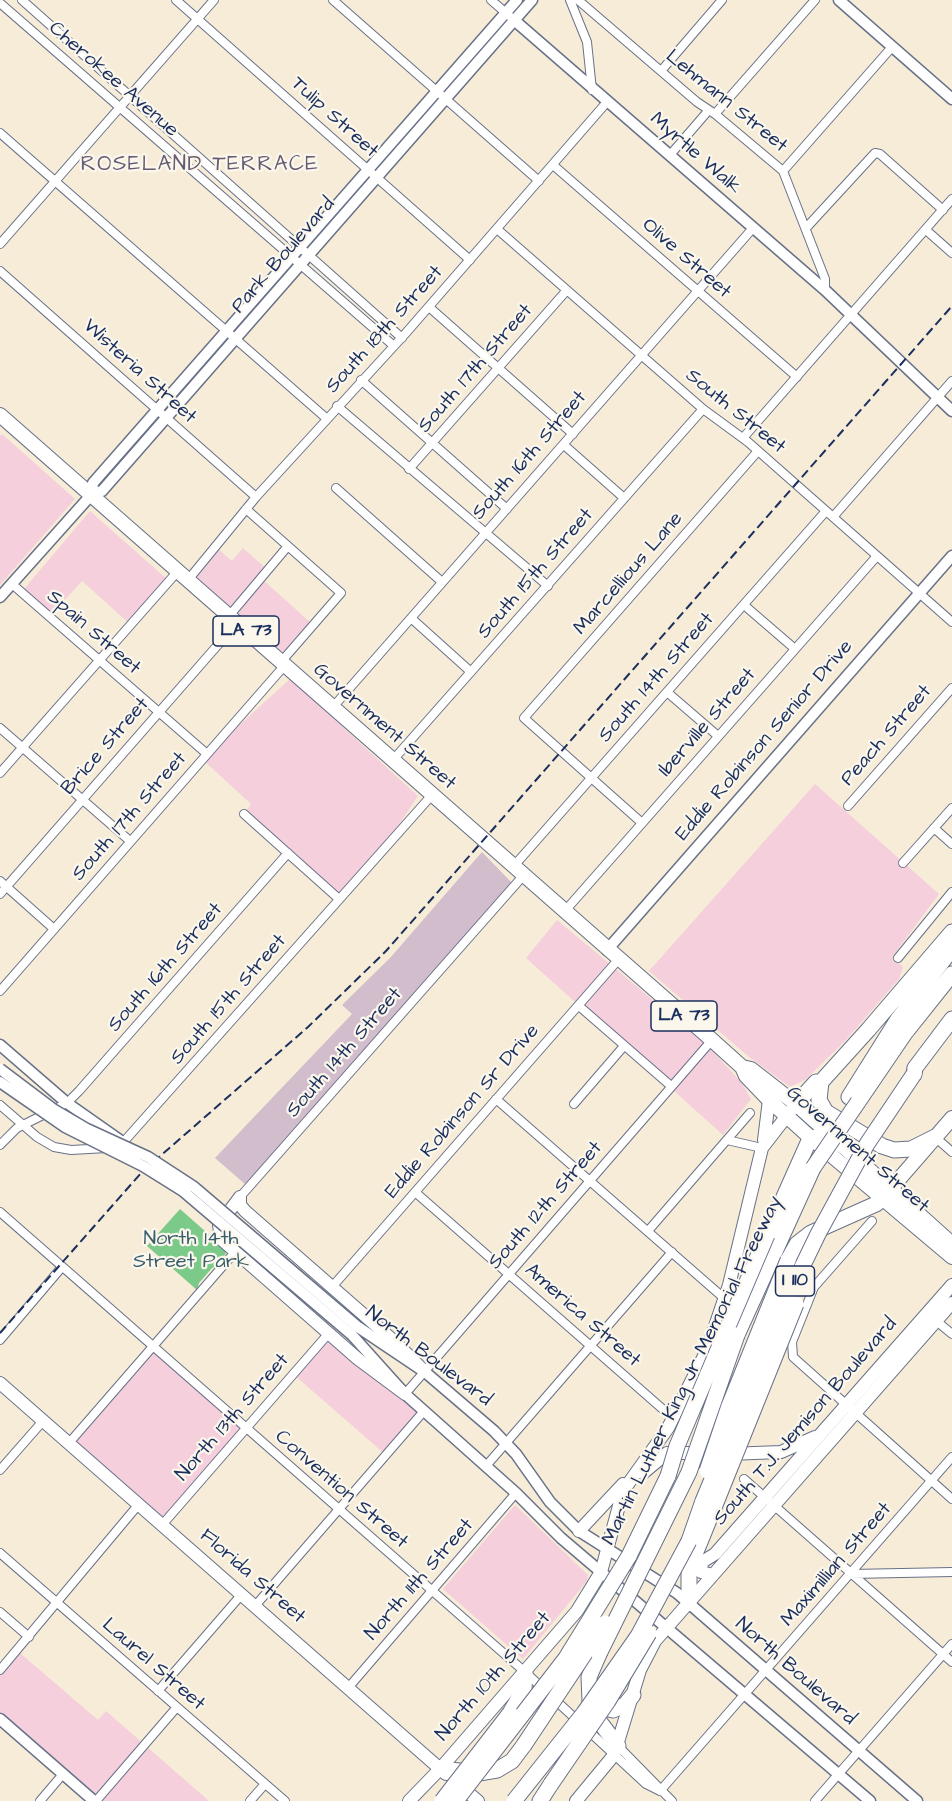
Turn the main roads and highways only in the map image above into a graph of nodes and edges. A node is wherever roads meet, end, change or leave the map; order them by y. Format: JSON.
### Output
{"nodes":[{"id":1,"x":1,"y":418,"type":"edge"},
{"id":2,"x":952,"y":932,"type":"edge"},
{"id":3,"x":952,"y":949,"type":"edge"},
{"id":4,"x":952,"y":974,"type":"edge"},
{"id":5,"x":952,"y":1019,"type":"edge"},
{"id":6,"x":952,"y":1033,"type":"edge"},
{"id":7,"x":742,"y":1067,"type":"junction"},
{"id":8,"x":916,"y":1071,"type":"junction"},
{"id":9,"x":821,"y":1082,"type":"junction"},
{"id":10,"x":769,"y":1100,"type":"junction"},
{"id":11,"x":854,"y":1100,"type":"junction"},
{"id":12,"x":796,"y":1104,"type":"junction"},
{"id":13,"x":786,"y":1116,"type":"junction"},
{"id":14,"x":952,"y":1118,"type":"edge"},
{"id":15,"x":935,"y":1137,"type":"junction"},
{"id":16,"x":812,"y":1139,"type":"junction"},
{"id":17,"x":763,"y":1146,"type":"junction"},
{"id":18,"x":847,"y":1148,"type":"junction"},
{"id":19,"x":887,"y":1193,"type":"junction"},
{"id":20,"x":952,"y":1244,"type":"edge"},
{"id":21,"x":952,"y":1257,"type":"edge"},
{"id":22,"x":952,"y":1286,"type":"edge"},
{"id":23,"x":952,"y":1303,"type":"edge"},
{"id":24,"x":932,"y":1317,"type":"junction"},
{"id":25,"x":737,"y":1335,"type":"junction"},
{"id":26,"x":424,"y":1372,"type":"road end"},
{"id":27,"x":0,"y":1383,"type":"edge"},
{"id":28,"x":405,"y":1394,"type":"road end"},
{"id":29,"x":851,"y":1408,"type":"junction"},
{"id":30,"x":828,"y":1426,"type":"junction"},
{"id":31,"x":659,"y":1443,"type":"junction"},
{"id":32,"x":678,"y":1452,"type":"junction"},
{"id":33,"x":668,"y":1476,"type":"junction"},
{"id":34,"x":631,"y":1477,"type":"junction"},
{"id":35,"x":769,"y":1502,"type":"junction"},
{"id":36,"x":708,"y":1505,"type":"junction"},
{"id":37,"x":617,"y":1510,"type":"junction"},
{"id":38,"x":579,"y":1531,"type":"road end"},
{"id":39,"x":689,"y":1541,"type":"junction"},
{"id":40,"x":629,"y":1556,"type":"junction"},
{"id":41,"x":684,"y":1608,"type":"junction"},
{"id":42,"x":525,"y":1672,"type":"junction"},
{"id":43,"x":590,"y":1695,"type":"junction"},
{"id":44,"x":633,"y":1695,"type":"junction"},
{"id":45,"x":584,"y":1713,"type":"junction"},
{"id":46,"x":616,"y":1750,"type":"junction"},
{"id":47,"x":440,"y":1769,"type":"junction"},
{"id":48,"x":457,"y":1800,"type":"edge"},
{"id":49,"x":408,"y":1801,"type":"edge"},
{"id":50,"x":442,"y":1801,"type":"edge"},
{"id":51,"x":478,"y":1801,"type":"edge"},
{"id":52,"x":514,"y":1801,"type":"edge"},
{"id":53,"x":526,"y":1801,"type":"edge"},
{"id":54,"x":540,"y":1801,"type":"edge"},
{"id":55,"x":576,"y":1801,"type":"edge"}],
"edges":[{"from":1,"to":7,"type":"main road","name":"Government Street","number":"LA 73"},
{"from":2,"to":9,"type":"highway"},
{"from":3,"to":11,"type":"highway","name":"Martin Luther King Jr Memorial Freeway","number":"I 110"},
{"from":4,"to":11,"type":"highway"},
{"from":5,"to":8,"type":"highway","number":"I 110"},
{"from":6,"to":8,"type":"highway"},
{"from":7,"to":10,"type":"main road","name":"Government Street","number":"LA 73"},
{"from":7,"to":12,"type":"main road","name":"Government Street","number":"LA 73"},
{"from":8,"to":36,"type":"highway","number":"I 110","bridge":true},
{"from":9,"to":12,"type":"highway"},
{"from":9,"to":15,"type":"highway"},
{"from":10,"to":13,"type":"main road","name":"Government Street","number":"LA 73"},
{"from":10,"to":17,"type":"main road"},
{"from":11,"to":25,"type":"highway","name":"Martin Luther King Jr Memorial Freeway","number":"I 110","bridge":true},
{"from":12,"to":13,"type":"main road"},
{"from":12,"to":18,"type":"main road","name":"Government Street","number":"LA 73"},
{"from":13,"to":16,"type":"main road","name":"Government Street","number":"LA 73"},
{"from":13,"to":17,"type":"main road"},
{"from":14,"to":15,"type":"main road"},
{"from":15,"to":19,"type":"main road"},
{"from":16,"to":18,"type":"highway"},
{"from":16,"to":19,"type":"main road","name":"Government Street","number":"LA 73"},
{"from":16,"to":33,"type":"highway","bridge":true},
{"from":17,"to":31,"type":"main road"},
{"from":18,"to":19,"type":"main road","name":"Government Street","number":"LA 73"},
{"from":19,"to":20,"type":"main road","name":"Government Street","number":"LA 73"},
{"from":19,"to":21,"type":"main road","name":"Government Street","number":"LA 73"},
{"from":19,"to":36,"type":"highway","bridge":true},
{"from":22,"to":24,"type":"main road","name":"South T.J. Jemison Boulevard"},
{"from":23,"to":24,"type":"main road","name":"South T.J. Jemison Boulevard"},
{"from":24,"to":29,"type":"main road","name":"South T.J. Jemison Boulevard"},
{"from":25,"to":33,"type":"highway","name":"Martin Luther King Jr Memorial Freeway","number":"I 110","bridge":true},
{"from":25,"to":43,"type":"highway","bridge":true},
{"from":26,"to":28,"type":"main road"},
{"from":27,"to":47,"type":"main road","name":"Florida Street"},
{"from":29,"to":30,"type":"main road","name":"South T.J. Jemison Boulevard"},
{"from":29,"to":35,"type":"main road","name":"South T.J. Jemison Boulevard"},
{"from":30,"to":32,"type":"main road"},
{"from":30,"to":35,"type":"main road","name":"South T.J. Jemison Boulevard"},
{"from":31,"to":32,"type":"main road"},
{"from":31,"to":34,"type":"main road"},
{"from":32,"to":37,"type":"main road"},
{"from":33,"to":40,"type":"highway","name":"Martin Luther King Jr Memorial Freeway","number":"I 110"},
{"from":34,"to":37,"type":"main road"},
{"from":34,"to":38,"type":"main road"},
{"from":35,"to":41,"type":"main road","name":"South T.J. Jemison Boulevard"},
{"from":36,"to":39,"type":"highway","number":"I 110"},
{"from":36,"to":41,"type":"highway"},
{"from":37,"to":42,"type":"main road","name":"North 10th Street"},
{"from":39,"to":45,"type":"highway","number":"I 110","bridge":true},
{"from":39,"to":54,"type":"highway","bridge":true},
{"from":40,"to":47,"type":"highway","bridge":true},
{"from":40,"to":48,"type":"highway","name":"Martin Luther King Jr Memorial Freeway","number":"I 110","bridge":true},
{"from":41,"to":44,"type":"main road","name":"South T.J. Jemison Boulevard"},
{"from":42,"to":47,"type":"main road","name":"North 10th Street"},
{"from":42,"to":50,"type":"highway","bridge":true},
{"from":43,"to":44,"type":"highway"},
{"from":43,"to":46,"type":"highway"},
{"from":44,"to":46,"type":"main road","name":"South T.J. Jemison Boulevard"},
{"from":45,"to":52,"type":"highway","number":"I 110","bridge":true},
{"from":45,"to":53,"type":"highway","bridge":true},
{"from":46,"to":55,"type":"main road"},
{"from":47,"to":49,"type":"main road","name":"North 10th Street"},
{"from":47,"to":51,"type":"main road","name":"Florida Street"}]}
